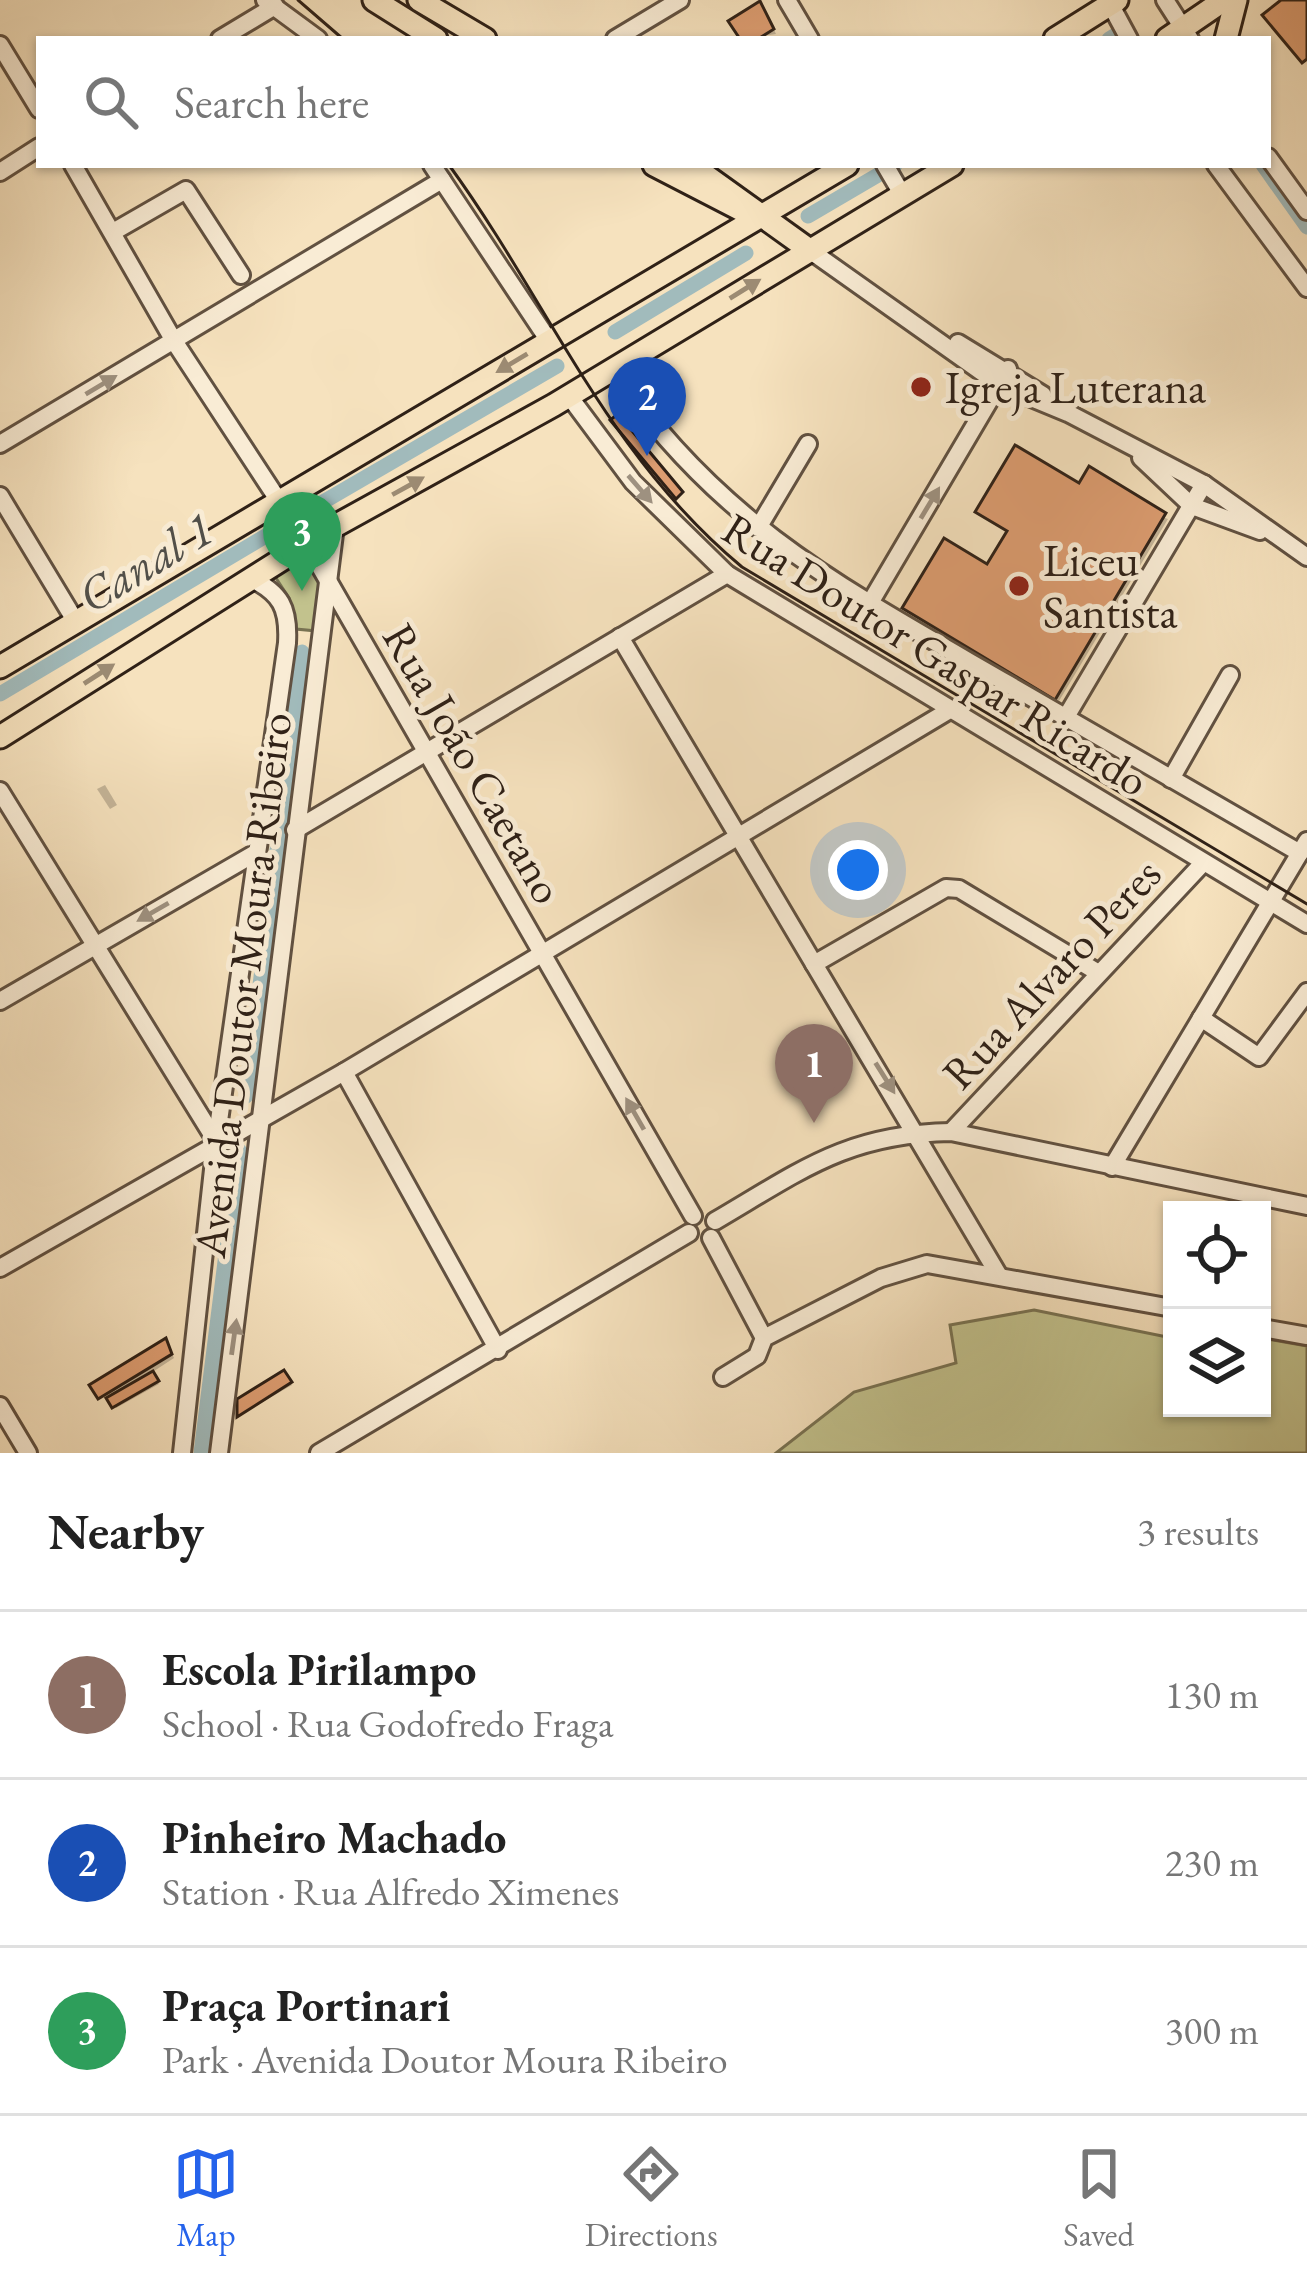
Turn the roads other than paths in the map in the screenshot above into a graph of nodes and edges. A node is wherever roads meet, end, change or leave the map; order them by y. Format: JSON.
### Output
{"nodes":[{"id":1,"x":374,"y":0,"type":"edge"},
{"id":2,"x":419,"y":0,"type":"edge"},
{"id":3,"x":680,"y":0,"type":"edge"},
{"id":4,"x":788,"y":0,"type":"edge"},
{"id":5,"x":1166,"y":0,"type":"edge"},
{"id":6,"x":1224,"y":0,"type":"edge"},
{"id":7,"x":1236,"y":0,"type":"edge"},
{"id":8,"x":270,"y":3,"type":"edge"},
{"id":9,"x":1112,"y":6,"type":"edge"},
{"id":10,"x":1180,"y":32,"type":"edge"},
{"id":11,"x":224,"y":36,"type":"edge"},
{"id":12,"x":314,"y":36,"type":"edge"},
{"id":13,"x":431,"y":36,"type":"edge"},
{"id":14,"x":480,"y":36,"type":"edge"},
{"id":15,"x":620,"y":36,"type":"edge"},
{"id":16,"x":808,"y":36,"type":"edge"},
{"id":17,"x":1059,"y":36,"type":"edge"},
{"id":18,"x":1128,"y":36,"type":"edge"},
{"id":19,"x":1227,"y":36,"type":"edge"},
{"id":20,"x":0,"y":45,"type":"edge"},
{"id":21,"x":36,"y":104,"type":"edge"},
{"id":22,"x":36,"y":149,"type":"edge"},
{"id":23,"x":1271,"y":162,"type":"edge"},
{"id":24,"x":75,"y":168,"type":"edge"},
{"id":25,"x":660,"y":168,"type":"edge"},
{"id":26,"x":696,"y":168,"type":"edge"},
{"id":27,"x":842,"y":168,"type":"edge"},
{"id":28,"x":887,"y":168,"type":"edge"},
{"id":29,"x":946,"y":168,"type":"edge"},
{"id":30,"x":1218,"y":168,"type":"edge"},
{"id":31,"x":0,"y":172,"type":"edge"},
{"id":32,"x":437,"y":173,"type":"edge"},
{"id":33,"x":901,"y":190,"type":"junction"},
{"id":34,"x":1307,"y":211,"type":"edge"},
{"id":35,"x":755,"y":216,"type":"junction"},
{"id":36,"x":113,"y":232,"type":"junction"},
{"id":37,"x":808,"y":249,"type":"junction"},
{"id":38,"x":241,"y":275,"type":"dead end"},
{"id":39,"x":1307,"y":288,"type":"edge"},
{"id":40,"x":175,"y":341,"type":"junction"},
{"id":41,"x":550,"y":341,"type":"junction"},
{"id":42,"x":613,"y":369,"type":"junction"},
{"id":43,"x":1004,"y":377,"type":"junction"},
{"id":44,"x":569,"y":396,"type":"junction"},
{"id":45,"x":1124,"y":442,"type":"junction"},
{"id":46,"x":0,"y":444,"type":"edge"},
{"id":47,"x":808,"y":444,"type":"dead end"},
{"id":48,"x":1204,"y":484,"type":"junction"},
{"id":49,"x":0,"y":496,"type":"edge"},
{"id":50,"x":282,"y":504,"type":"junction"},
{"id":51,"x":1192,"y":506,"type":"junction"},
{"id":52,"x":335,"y":526,"type":"junction"},
{"id":53,"x":758,"y":528,"type":"junction"},
{"id":54,"x":305,"y":540,"type":"junction"},
{"id":55,"x":1283,"y":540,"type":"junction"},
{"id":56,"x":1307,"y":556,"type":"edge"},
{"id":57,"x":727,"y":574,"type":"junction"},
{"id":58,"x":250,"y":578,"type":"junction"},
{"id":59,"x":331,"y":586,"type":"junction"},
{"id":60,"x":870,"y":603,"type":"junction"},
{"id":61,"x":76,"y":622,"type":"junction"},
{"id":62,"x":620,"y":637,"type":"junction"},
{"id":63,"x":287,"y":643,"type":"junction"},
{"id":64,"x":321,"y":649,"type":"junction"},
{"id":65,"x":0,"y":667,"type":"edge"},
{"id":66,"x":1230,"y":675,"type":"dead end"},
{"id":67,"x":948,"y":711,"type":"junction"},
{"id":68,"x":1066,"y":717,"type":"junction"},
{"id":69,"x":0,"y":737,"type":"edge"},
{"id":70,"x":426,"y":752,"type":"junction"},
{"id":71,"x":1171,"y":778,"type":"junction"},
{"id":72,"x":0,"y":791,"type":"edge"},
{"id":73,"x":295,"y":830,"type":"junction"},
{"id":74,"x":737,"y":834,"type":"junction"},
{"id":75,"x":254,"y":854,"type":"junction"},
{"id":76,"x":1302,"y":859,"type":"edge"},
{"id":77,"x":1203,"y":863,"type":"junction"},
{"id":78,"x":1271,"y":902,"type":"junction"},
{"id":79,"x":1307,"y":924,"type":"edge"},
{"id":80,"x":97,"y":944,"type":"junction"},
{"id":81,"x":541,"y":952,"type":"junction"},
{"id":82,"x":814,"y":964,"type":"junction"},
{"id":83,"x":1097,"y":972,"type":"junction"},
{"id":84,"x":1307,"y":992,"type":"edge"},
{"id":85,"x":0,"y":1001,"type":"edge"},
{"id":86,"x":1202,"y":1018,"type":"junction"},
{"id":87,"x":344,"y":1072,"type":"junction"},
{"id":88,"x":260,"y":1119,"type":"junction"},
{"id":89,"x":919,"y":1132,"type":"junction"},
{"id":90,"x":951,"y":1132,"type":"junction"},
{"id":91,"x":220,"y":1140,"type":"junction"},
{"id":92,"x":1112,"y":1167,"type":"junction"},
{"id":93,"x":1307,"y":1206,"type":"edge"},
{"id":94,"x":691,"y":1224,"type":"junction"},
{"id":95,"x":713,"y":1230,"type":"junction"},
{"id":96,"x":0,"y":1268,"type":"edge"},
{"id":97,"x":998,"y":1274,"type":"junction"},
{"id":98,"x":1163,"y":1306,"type":"edge"},
{"id":99,"x":1271,"y":1330,"type":"edge"},
{"id":100,"x":1307,"y":1336,"type":"edge"},
{"id":101,"x":764,"y":1338,"type":"junction"},
{"id":102,"x":498,"y":1350,"type":"junction"},
{"id":103,"x":723,"y":1377,"type":"dead end"},
{"id":104,"x":0,"y":1406,"type":"edge"},
{"id":105,"x":28,"y":1453,"type":"edge"},
{"id":106,"x":182,"y":1453,"type":"edge"},
{"id":107,"x":219,"y":1453,"type":"edge"},
{"id":108,"x":320,"y":1453,"type":"edge"}],
"edges":[{"from":1,"to":13,"type":"main road"},
{"from":2,"to":14,"type":"main road"},
{"from":3,"to":15,"type":"street"},
{"from":4,"to":16,"type":"street"},
{"from":5,"to":10,"type":"street"},
{"from":6,"to":10,"type":"main road"},
{"from":7,"to":19,"type":"main road"},
{"from":8,"to":11,"type":"street"},
{"from":8,"to":12,"type":"street"},
{"from":9,"to":17,"type":"main road"},
{"from":9,"to":18,"type":"street"},
{"from":20,"to":21,"type":"street"},
{"from":22,"to":31,"type":"street"},
{"from":23,"to":34,"type":"street"},
{"from":24,"to":36,"type":"street","name":"Rua João Caetano"},
{"from":25,"to":35,"type":"main road"},
{"from":26,"to":35,"type":"main road"},
{"from":27,"to":35,"type":"main road"},
{"from":28,"to":33,"type":"street"},
{"from":29,"to":33,"type":"main road"},
{"from":30,"to":39,"type":"street"},
{"from":32,"to":40,"type":"street"},
{"from":32,"to":41,"type":"street"},
{"from":33,"to":37,"type":"main road"},
{"from":35,"to":37,"type":"main road"},
{"from":35,"to":41,"type":"main road"},
{"from":36,"to":38,"type":"street"},
{"from":36,"to":40,"type":"street","name":"Rua João Caetano"},
{"from":42,"to":37,"type":"main road","one_way":true},
{"from":37,"to":43,"type":"street"},
{"from":46,"to":40,"type":"street","one_way":true},
{"from":40,"to":50,"type":"street","name":"Rua João Caetano"},
{"from":41,"to":50,"type":"main road","one_way":true},
{"from":42,"to":44,"type":"main road"},
{"from":42,"to":53,"type":"street"},
{"from":43,"to":45,"type":"street"},
{"from":60,"to":43,"type":"street","one_way":true},
{"from":52,"to":44,"type":"main road","one_way":true},
{"from":44,"to":57,"type":"street","name":"Rua Doutor Gaspar Ricardo","one_way":true},
{"from":45,"to":48,"type":"street"},
{"from":45,"to":51,"type":"street"},
{"from":47,"to":53,"type":"street"},
{"from":48,"to":51,"type":"street"},
{"from":48,"to":55,"type":"street"},
{"from":49,"to":61,"type":"street"},
{"from":50,"to":54,"type":"street","name":"Rua João Caetano"},
{"from":50,"to":61,"type":"main road"},
{"from":51,"to":55,"type":"street"},
{"from":51,"to":68,"type":"street"},
{"from":52,"to":54,"type":"main road"},
{"from":52,"to":59,"type":"street","name":"Avenida Doutor Moura Ribeiro"},
{"from":53,"to":60,"type":"street"},
{"from":54,"to":58,"type":"main road"},
{"from":54,"to":59,"type":"street","name":"Rua João Caetano"},
{"from":55,"to":56,"type":"street"},
{"from":57,"to":62,"type":"street"},
{"from":57,"to":67,"type":"street","name":"Rua Doutor Gaspar Ricardo"},
{"from":58,"to":63,"type":"street","name":"Avenida Doutor Moura Ribeiro"},
{"from":69,"to":58,"type":"main road","one_way":true},
{"from":59,"to":64,"type":"street","name":"Avenida Doutor Moura Ribeiro"},
{"from":59,"to":70,"type":"street","name":"Rua João Caetano"},
{"from":60,"to":68,"type":"street"},
{"from":61,"to":65,"type":"main road"},
{"from":62,"to":70,"type":"street"},
{"from":62,"to":74,"type":"street"},
{"from":63,"to":64,"type":"street"},
{"from":63,"to":75,"type":"street","name":"Avenida Doutor Moura Ribeiro"},
{"from":64,"to":73,"type":"street","name":"Avenida Doutor Moura Ribeiro"},
{"from":66,"to":71,"type":"street"},
{"from":67,"to":74,"type":"street"},
{"from":67,"to":77,"type":"street","name":"Rua Doutor Gaspar Ricardo"},
{"from":68,"to":71,"type":"street"},
{"from":70,"to":73,"type":"street"},
{"from":70,"to":81,"type":"street","name":"Rua João Caetano"},
{"from":71,"to":76,"type":"street"},
{"from":72,"to":80,"type":"street"},
{"from":73,"to":88,"type":"street","name":"Avenida Doutor Moura Ribeiro"},
{"from":74,"to":81,"type":"street"},
{"from":74,"to":82,"type":"street"},
{"from":75,"to":80,"type":"street","one_way":true},
{"from":75,"to":91,"type":"street","name":"Avenida Doutor Moura Ribeiro"},
{"from":76,"to":78,"type":"street"},
{"from":77,"to":78,"type":"street","name":"Rua Doutor Gaspar Ricardo"},
{"from":77,"to":83,"type":"street","name":"Rua Alvaro Peres"},
{"from":78,"to":79,"type":"street","name":"Rua Doutor Gaspar Ricardo"},
{"from":78,"to":86,"type":"street"},
{"from":80,"to":85,"type":"street"},
{"from":80,"to":91,"type":"street"},
{"from":81,"to":87,"type":"street"},
{"from":94,"to":81,"type":"street","name":"Rua João Caetano","one_way":true},
{"from":82,"to":83,"type":"street"},
{"from":82,"to":89,"type":"street","one_way":true},
{"from":83,"to":90,"type":"street","name":"Rua Alvaro Peres"},
{"from":84,"to":86,"type":"street"},
{"from":86,"to":92,"type":"street"},
{"from":87,"to":88,"type":"street"},
{"from":87,"to":102,"type":"street"},
{"from":88,"to":91,"type":"street"},
{"from":107,"to":88,"type":"street","name":"Avenida Doutor Moura Ribeiro","one_way":true},
{"from":89,"to":90,"type":"street"},
{"from":89,"to":95,"type":"street"},
{"from":89,"to":97,"type":"street"},
{"from":90,"to":92,"type":"street"},
{"from":91,"to":96,"type":"street"},
{"from":91,"to":106,"type":"street","name":"Avenida Doutor Moura Ribeiro"},
{"from":92,"to":93,"type":"street"},
{"from":94,"to":95,"type":"street"},
{"from":94,"to":102,"type":"street"},
{"from":95,"to":101,"type":"street"},
{"from":97,"to":98,"type":"street"},
{"from":97,"to":101,"type":"street"},
{"from":99,"to":100,"type":"street"},
{"from":101,"to":103,"type":"street"},
{"from":102,"to":108,"type":"street"},
{"from":104,"to":105,"type":"street"}]}
